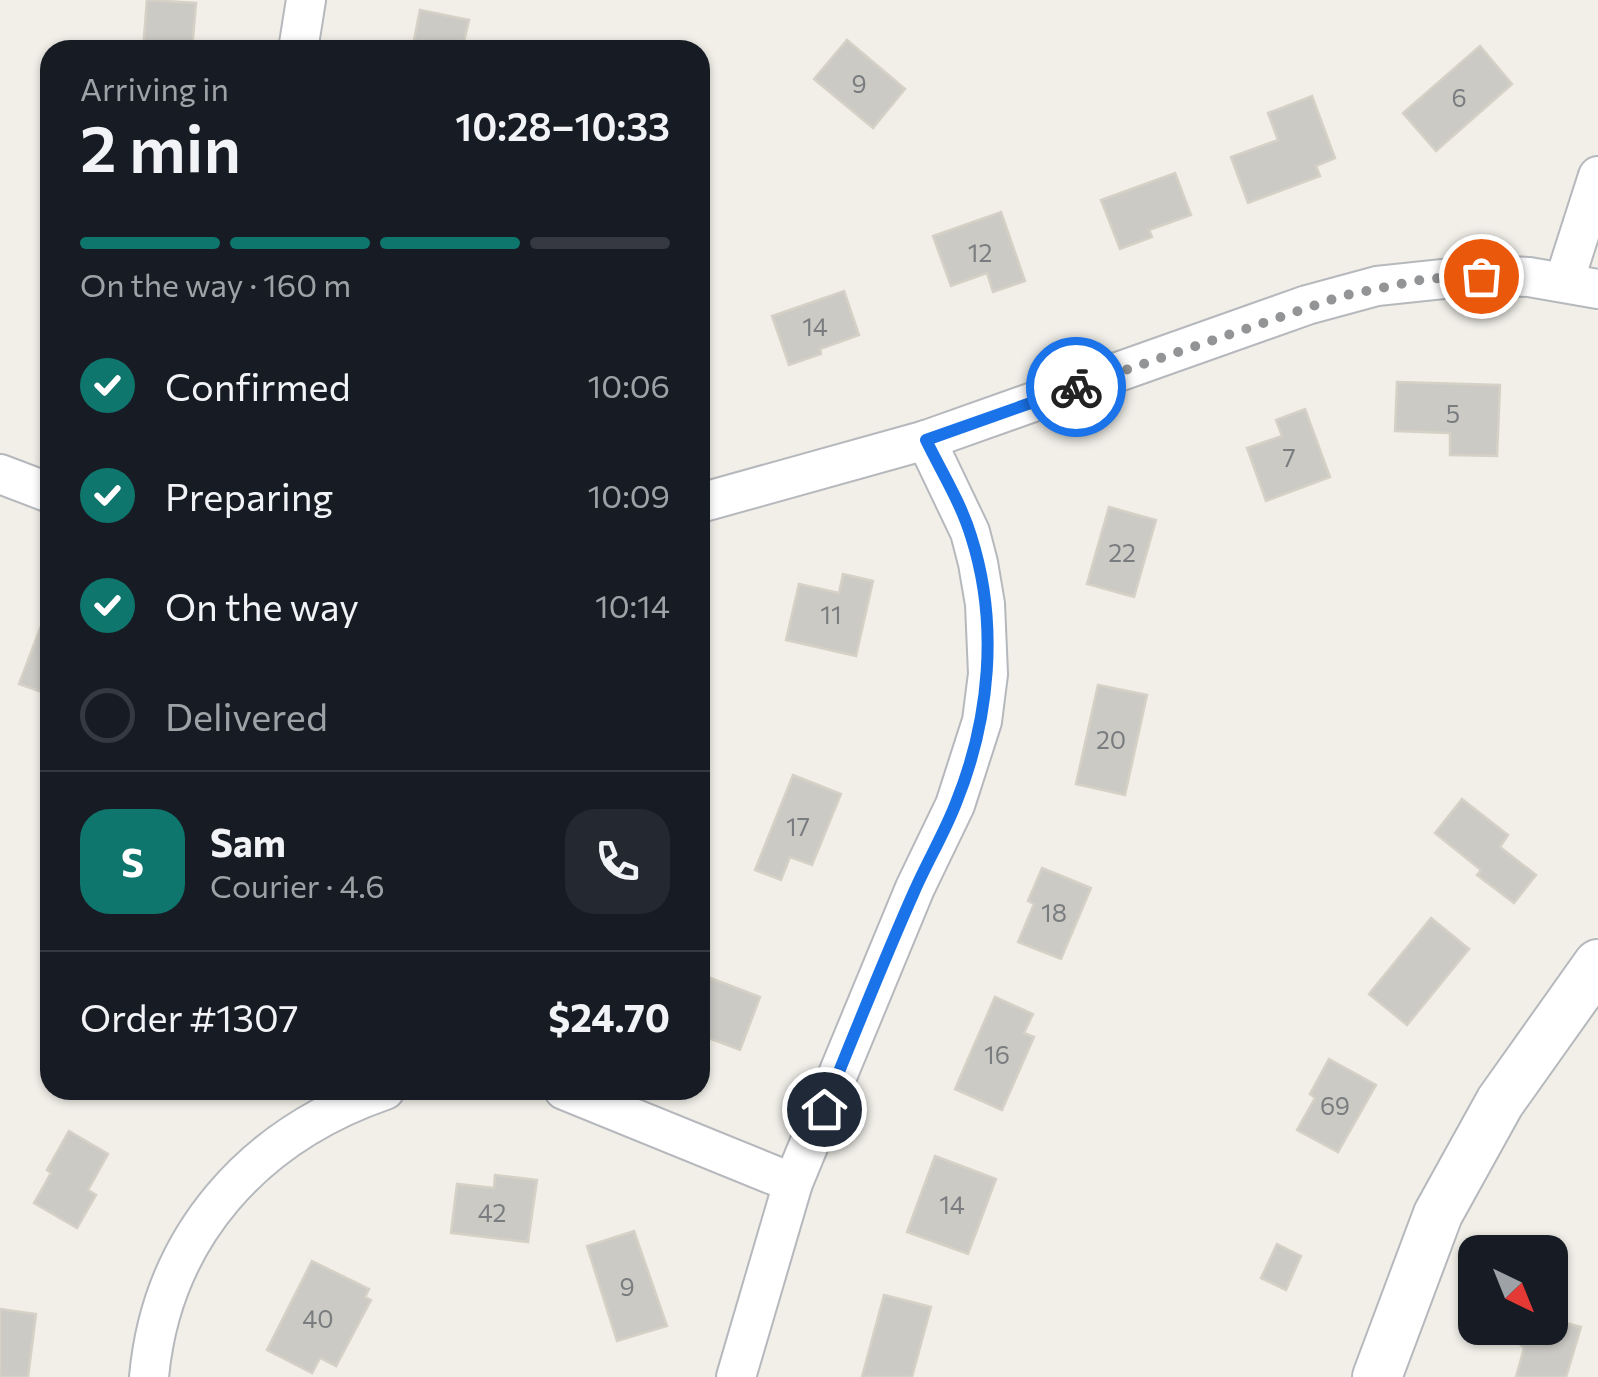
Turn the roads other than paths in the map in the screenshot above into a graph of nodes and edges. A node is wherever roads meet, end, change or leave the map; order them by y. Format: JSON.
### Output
{"nodes":[{"id":1,"x":306,"y":0,"type":"edge"},
{"id":2,"x":300,"y":40,"type":"edge"},
{"id":3,"x":1598,"y":176,"type":"edge"},
{"id":4,"x":1581,"y":286,"type":"edge"},
{"id":5,"x":926,"y":440,"type":"junction"},
{"id":6,"x":0,"y":474,"type":"edge"},
{"id":7,"x":40,"y":489,"type":"edge"},
{"id":8,"x":710,"y":500,"type":"edge"},
{"id":9,"x":1591,"y":986,"type":"edge"},
{"id":10,"x":355,"y":1100,"type":"edge"},
{"id":11,"x":589,"y":1100,"type":"edge"},
{"id":12,"x":793,"y":1183,"type":"junction"},
{"id":13,"x":149,"y":1377,"type":"edge"},
{"id":14,"x":736,"y":1377,"type":"edge"},
{"id":15,"x":1377,"y":1377,"type":"edge"}],
"edges":[{"from":1,"to":2,"type":"street"},
{"from":3,"to":4,"type":"street"},
{"from":4,"to":5,"type":"street"},
{"from":5,"to":8,"type":"street"},
{"from":5,"to":12,"type":"street"},
{"from":6,"to":7,"type":"street"},
{"from":9,"to":15,"type":"street"},
{"from":10,"to":13,"type":"street"},
{"from":11,"to":12,"type":"street"},
{"from":12,"to":14,"type":"street"}]}
